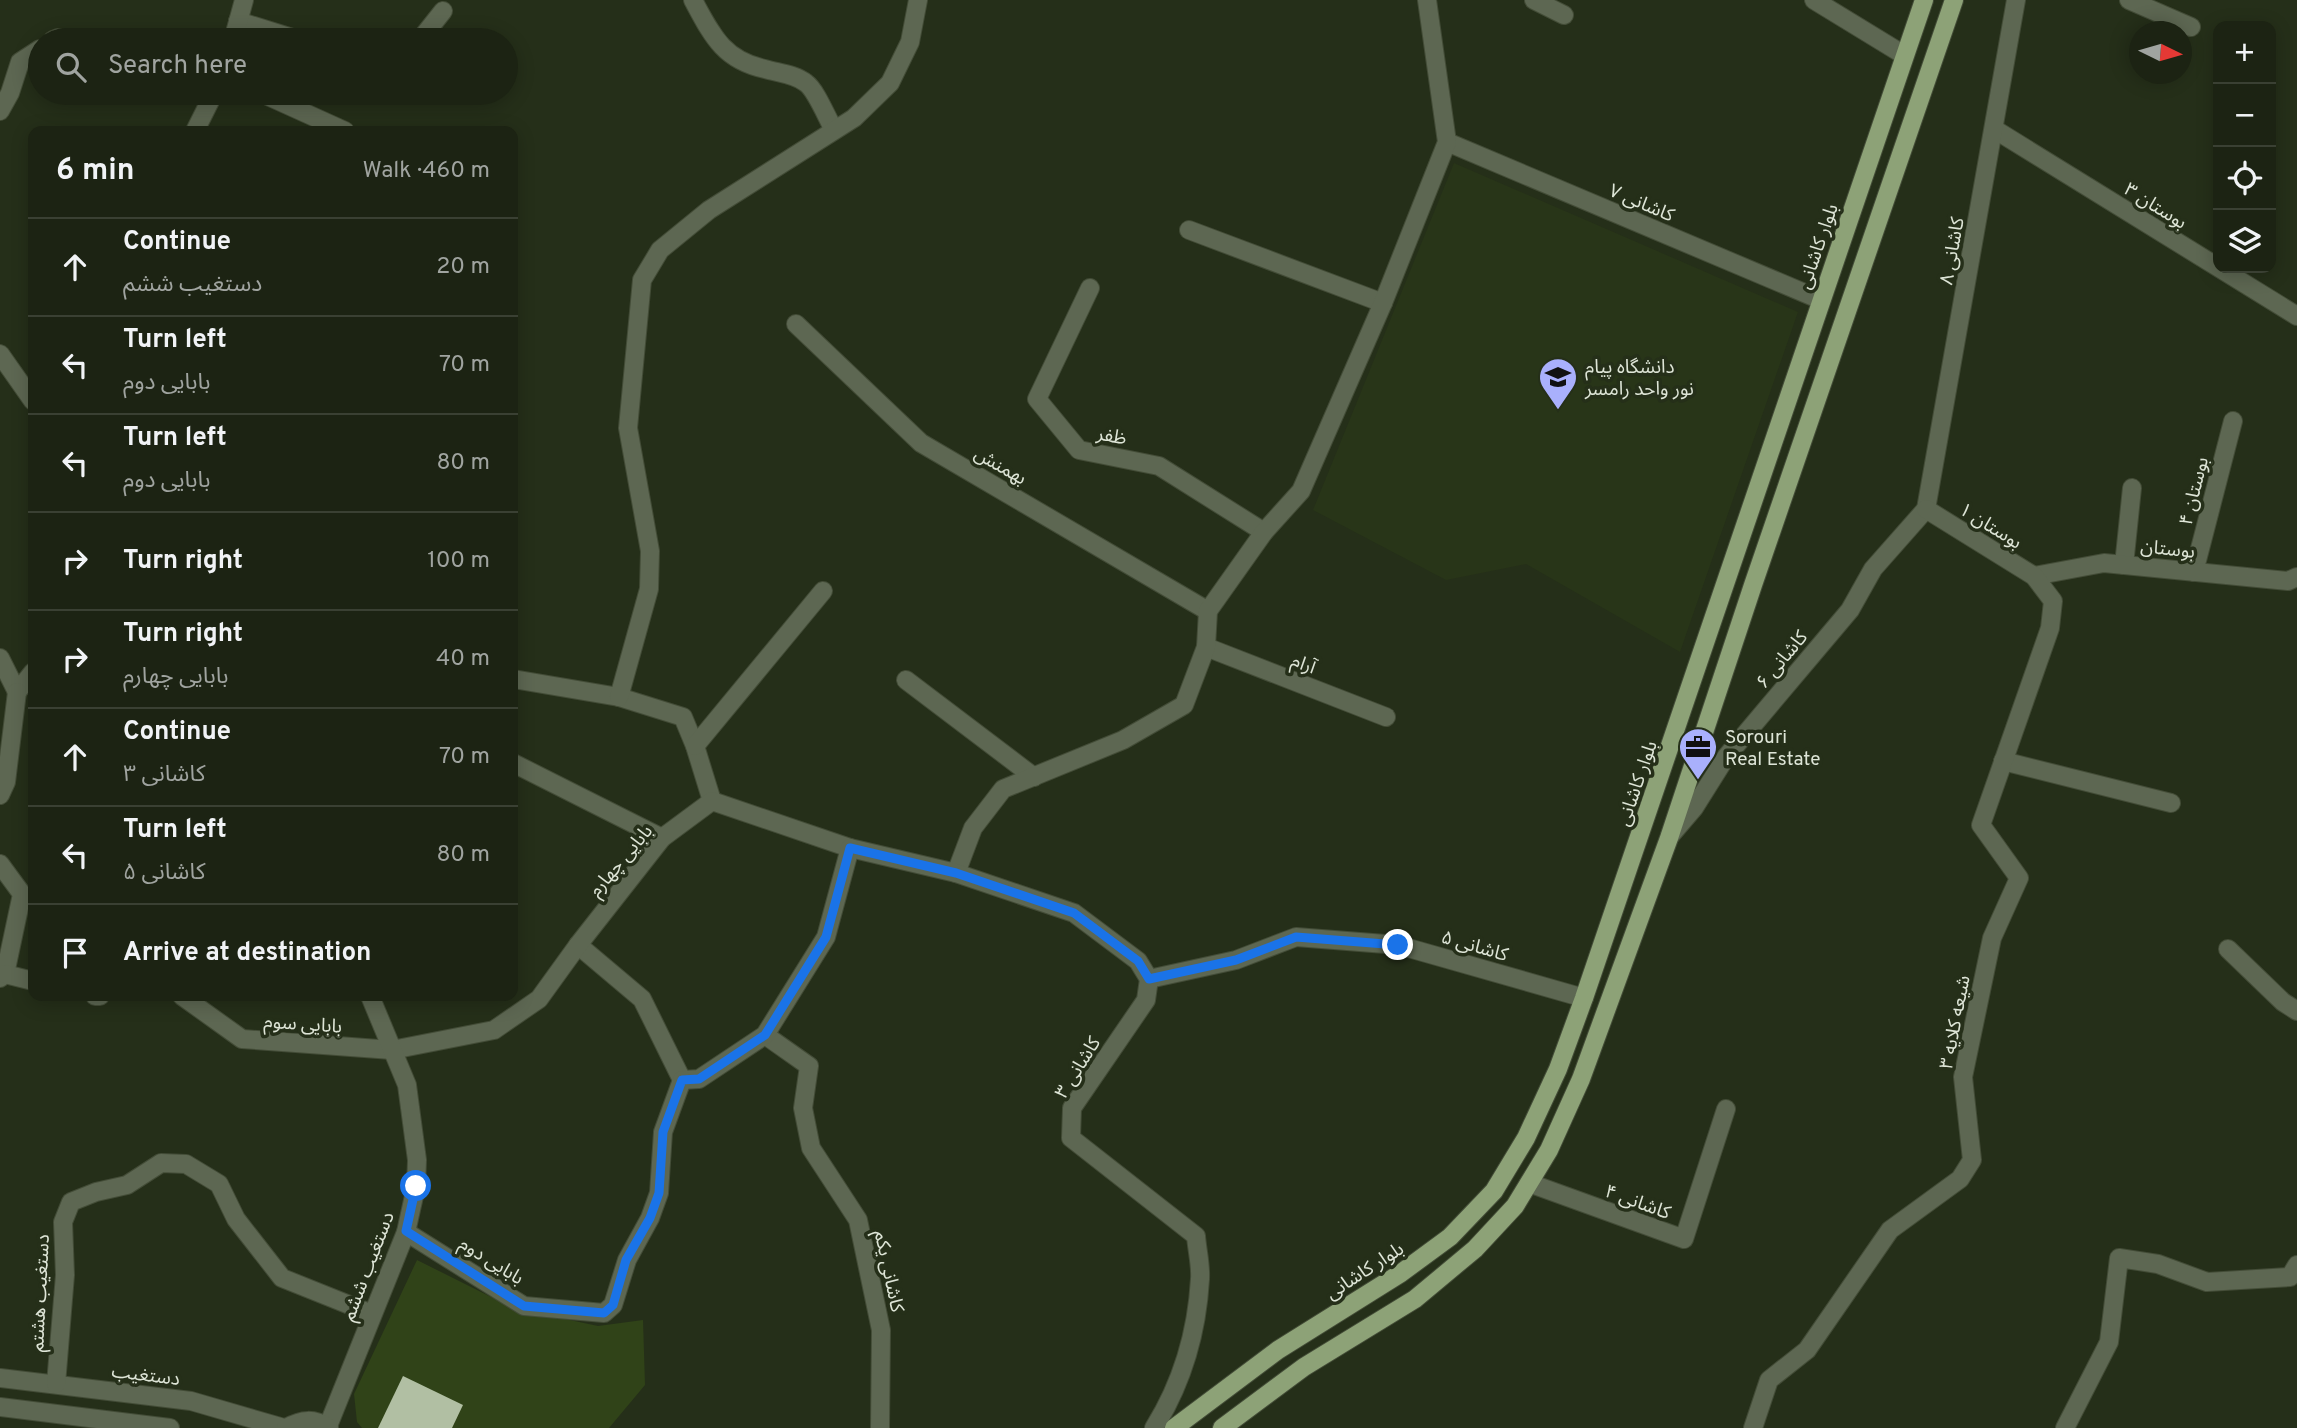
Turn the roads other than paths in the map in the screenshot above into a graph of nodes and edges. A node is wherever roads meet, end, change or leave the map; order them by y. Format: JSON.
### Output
{"nodes":[{"id":1,"x":244,"y":0,"type":"edge"},
{"id":2,"x":693,"y":0,"type":"edge"},
{"id":3,"x":918,"y":0,"type":"edge"},
{"id":4,"x":1427,"y":0,"type":"edge"},
{"id":5,"x":1534,"y":0,"type":"edge"},
{"id":6,"x":1814,"y":0,"type":"edge"},
{"id":7,"x":1924,"y":0,"type":"edge"},
{"id":8,"x":1954,"y":0,"type":"edge"},
{"id":9,"x":2017,"y":0,"type":"edge"},
{"id":10,"x":2129,"y":0,"type":"edge"},
{"id":11,"x":443,"y":11,"type":"dead end"},
{"id":12,"x":1564,"y":15,"type":"dead end"},
{"id":13,"x":239,"y":21,"type":"junction"},
{"id":14,"x":2176,"y":21,"type":"edge"},
{"id":15,"x":237,"y":28,"type":"edge"},
{"id":16,"x":261,"y":28,"type":"edge"},
{"id":17,"x":430,"y":28,"type":"edge"},
{"id":18,"x":1904,"y":55,"type":"junction"},
{"id":19,"x":28,"y":57,"type":"edge"},
{"id":20,"x":209,"y":105,"type":"edge"},
{"id":21,"x":288,"y":105,"type":"edge"},
{"id":22,"x":0,"y":111,"type":"edge"},
{"id":23,"x":198,"y":126,"type":"edge"},
{"id":24,"x":334,"y":126,"type":"edge"},
{"id":25,"x":834,"y":130,"type":"junction"},
{"id":26,"x":1994,"y":130,"type":"junction"},
{"id":27,"x":1447,"y":142,"type":"junction"},
{"id":28,"x":1189,"y":230,"type":"dead end"},
{"id":29,"x":1090,"y":288,"type":"dead end"},
{"id":30,"x":1821,"y":300,"type":"junction"},
{"id":31,"x":1384,"y":303,"type":"junction"},
{"id":32,"x":1847,"y":309,"type":"junction"},
{"id":33,"x":2297,"y":316,"type":"edge"},
{"id":34,"x":796,"y":324,"type":"dead end"},
{"id":35,"x":0,"y":355,"type":"edge"},
{"id":36,"x":28,"y":394,"type":"edge"},
{"id":37,"x":2233,"y":422,"type":"dead end"},
{"id":38,"x":2132,"y":488,"type":"dead end"},
{"id":39,"x":1926,"y":509,"type":"junction"},
{"id":40,"x":1264,"y":532,"type":"junction"},
{"id":41,"x":2124,"y":565,"type":"junction"},
{"id":42,"x":2194,"y":572,"type":"junction"},
{"id":43,"x":2034,"y":576,"type":"junction"},
{"id":44,"x":2294,"y":583,"type":"edge"},
{"id":45,"x":823,"y":591,"type":"dead end"},
{"id":46,"x":1208,"y":611,"type":"junction"},
{"id":47,"x":1206,"y":647,"type":"junction"},
{"id":48,"x":0,"y":659,"type":"edge"},
{"id":49,"x":28,"y":678,"type":"edge"},
{"id":50,"x":906,"y":680,"type":"dead end"},
{"id":51,"x":518,"y":681,"type":"edge"},
{"id":52,"x":17,"y":692,"type":"junction"},
{"id":53,"x":619,"y":697,"type":"junction"},
{"id":54,"x":1386,"y":717,"type":"dead end"},
{"id":55,"x":695,"y":746,"type":"junction"},
{"id":56,"x":2003,"y":761,"type":"junction"},
{"id":57,"x":518,"y":766,"type":"edge"},
{"id":58,"x":1034,"y":777,"type":"junction"},
{"id":59,"x":0,"y":795,"type":"edge"},
{"id":60,"x":712,"y":801,"type":"junction"},
{"id":61,"x":2171,"y":803,"type":"dead end"},
{"id":62,"x":662,"y":838,"type":"junction"},
{"id":63,"x":1669,"y":838,"type":"junction"},
{"id":64,"x":850,"y":848,"type":"junction"},
{"id":65,"x":0,"y":864,"type":"edge"},
{"id":66,"x":956,"y":873,"type":"junction"},
{"id":67,"x":578,"y":945,"type":"junction"},
{"id":68,"x":2228,"y":949,"type":"dead end"},
{"id":69,"x":2,"y":976,"type":"edge"},
{"id":70,"x":1149,"y":979,"type":"junction"},
{"id":71,"x":28,"y":980,"type":"edge"},
{"id":72,"x":1584,"y":999,"type":"junction"},
{"id":73,"x":189,"y":1001,"type":"edge"},
{"id":74,"x":372,"y":1001,"type":"edge"},
{"id":75,"x":2297,"y":1011,"type":"edge"},
{"id":76,"x":765,"y":1035,"type":"junction"},
{"id":77,"x":392,"y":1050,"type":"junction"},
{"id":78,"x":682,"y":1080,"type":"junction"},
{"id":79,"x":1726,"y":1109,"type":"dead end"},
{"id":80,"x":1529,"y":1183,"type":"junction"},
{"id":81,"x":406,"y":1231,"type":"junction"},
{"id":82,"x":2297,"y":1265,"type":"edge"},
{"id":83,"x":372,"y":1314,"type":"junction"},
{"id":84,"x":0,"y":1378,"type":"edge"},
{"id":85,"x":55,"y":1384,"type":"junction"},
{"id":86,"x":0,"y":1407,"type":"edge"},
{"id":87,"x":328,"y":1427,"type":"edge"},
{"id":88,"x":170,"y":1428,"type":"edge"},
{"id":89,"x":285,"y":1428,"type":"edge"},
{"id":90,"x":880,"y":1428,"type":"edge"},
{"id":91,"x":1154,"y":1428,"type":"edge"},
{"id":92,"x":1174,"y":1428,"type":"edge"},
{"id":93,"x":1222,"y":1428,"type":"edge"},
{"id":94,"x":1753,"y":1428,"type":"edge"},
{"id":95,"x":2065,"y":1428,"type":"edge"}],
"edges":[{"from":1,"to":13,"type":"street"},
{"from":2,"to":25,"type":"street"},
{"from":3,"to":25,"type":"street"},
{"from":4,"to":27,"type":"street"},
{"from":5,"to":12,"type":"street"},
{"from":6,"to":18,"type":"street"},
{"from":7,"to":18,"type":"main road","name":"بلوار کاشانی"},
{"from":8,"to":32,"type":"main road"},
{"from":9,"to":26,"type":"street","name":"کاشانی ۸"},
{"from":10,"to":14,"type":"street"},
{"from":11,"to":17,"type":"street"},
{"from":13,"to":15,"type":"street"},
{"from":13,"to":16,"type":"street"},
{"from":18,"to":30,"type":"main road","name":"بلوار کاشانی"},
{"from":19,"to":22,"type":"street"},
{"from":20,"to":23,"type":"street"},
{"from":21,"to":24,"type":"street"},
{"from":25,"to":53,"type":"street"},
{"from":26,"to":33,"type":"street","name":"بوستان ۳"},
{"from":26,"to":39,"type":"street","name":"کاشانی ۸"},
{"from":27,"to":30,"type":"street","name":"کاشانی ۷"},
{"from":27,"to":31,"type":"street"},
{"from":28,"to":31,"type":"street"},
{"from":29,"to":40,"type":"street","name":"ظفر"},
{"from":30,"to":32,"type":"main road"},
{"from":30,"to":72,"type":"main road","name":"بلوار کاشانی"},
{"from":31,"to":40,"type":"street"},
{"from":32,"to":63,"type":"main road"},
{"from":34,"to":46,"type":"street","name":"بهمنش"},
{"from":35,"to":36,"type":"street"},
{"from":37,"to":42,"type":"street","name":"بوستان ۴"},
{"from":38,"to":41,"type":"street"},
{"from":39,"to":43,"type":"street","name":"بوستان ۱"},
{"from":39,"to":63,"type":"street","name":"کاشانی ۶"},
{"from":40,"to":46,"type":"street"},
{"from":41,"to":42,"type":"street","name":"بوستان"},
{"from":41,"to":43,"type":"street","name":"بوستان"},
{"from":42,"to":44,"type":"street","name":"بوستان"},
{"from":43,"to":56,"type":"street","name":"شیعه کلایه ۳"},
{"from":45,"to":55,"type":"street"},
{"from":46,"to":47,"type":"street"},
{"from":47,"to":54,"type":"street","name":"آرام"},
{"from":47,"to":58,"type":"street"},
{"from":48,"to":52,"type":"street"},
{"from":49,"to":52,"type":"street"},
{"from":50,"to":58,"type":"street"},
{"from":51,"to":53,"type":"street"},
{"from":52,"to":59,"type":"street"},
{"from":53,"to":55,"type":"street"},
{"from":55,"to":60,"type":"street"},
{"from":56,"to":61,"type":"street"},
{"from":56,"to":94,"type":"street","name":"شیعه کلایه ۳"},
{"from":57,"to":62,"type":"street"},
{"from":58,"to":66,"type":"street"},
{"from":60,"to":62,"type":"street","name":"بابایی چهارم"},
{"from":60,"to":64,"type":"street"},
{"from":62,"to":67,"type":"street","name":"بابایی چهارم"},
{"from":63,"to":80,"type":"main road"},
{"from":64,"to":66,"type":"street"},
{"from":64,"to":76,"type":"street"},
{"from":65,"to":69,"type":"street"},
{"from":66,"to":70,"type":"street"},
{"from":67,"to":77,"type":"street","name":"بابایی چهارم"},
{"from":67,"to":78,"type":"street"},
{"from":68,"to":75,"type":"street"},
{"from":69,"to":71,"type":"street"},
{"from":70,"to":72,"type":"street","name":"کاشانی ۵"},
{"from":70,"to":91,"type":"street","name":"کاشانی ۳"},
{"from":72,"to":92,"type":"main road","name":"بلوار کاشانی"},
{"from":73,"to":77,"type":"street","name":"بابایی سوم"},
{"from":74,"to":77,"type":"street","name":"دستغیب ششم"},
{"from":76,"to":78,"type":"street"},
{"from":76,"to":90,"type":"street","name":"کاشانی یکم"},
{"from":77,"to":81,"type":"street","name":"دستغیب ششم"},
{"from":78,"to":81,"type":"street","name":"بابایی دوم"},
{"from":79,"to":80,"type":"street","name":"کاشانی ۴"},
{"from":80,"to":93,"type":"main road"},
{"from":81,"to":83,"type":"street","name":"دستغیب ششم"},
{"from":82,"to":95,"type":"street"},
{"from":83,"to":85,"type":"street","name":"دستغیب هشتم"},
{"from":83,"to":87,"type":"street","name":"دستغیب ششم"},
{"from":84,"to":85,"type":"street","name":"دستغیب"},
{"from":85,"to":89,"type":"street","name":"دستغیب"},
{"from":86,"to":88,"type":"street"},
{"from":87,"to":89,"type":"street"}]}
